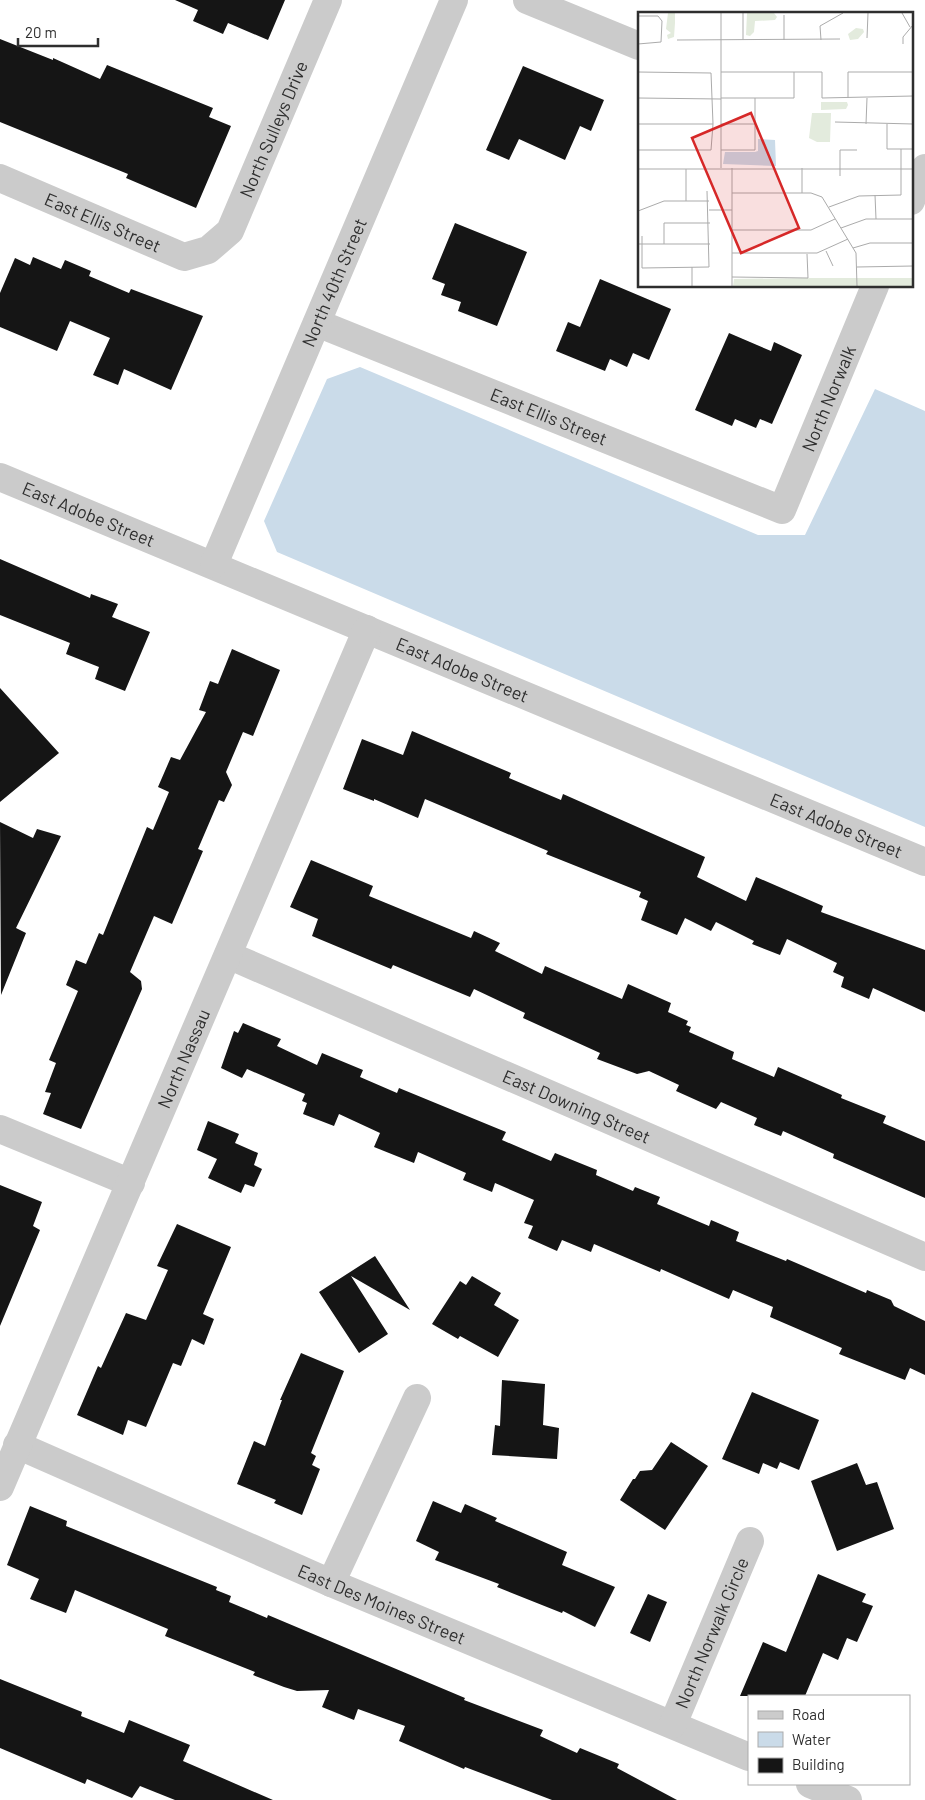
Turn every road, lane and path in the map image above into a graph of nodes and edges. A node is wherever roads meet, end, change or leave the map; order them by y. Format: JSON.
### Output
{"nodes":[{"id":1,"x":328,"y":0,"type":"edge"},
{"id":2,"x":454,"y":0,"type":"edge"},
{"id":3,"x":527,"y":0,"type":"edge"},
{"id":4,"x":638,"y":46,"type":"edge"},
{"id":5,"x":912,"y":160,"type":"edge"},
{"id":6,"x":925,"y":166,"type":"edge"},
{"id":7,"x":0,"y":178,"type":"edge"},
{"id":8,"x":912,"y":198,"type":"edge"},
{"id":9,"x":208,"y":250,"type":"joint"},
{"id":10,"x":874,"y":288,"type":"edge"},
{"id":11,"x":317,"y":323,"type":"junction"},
{"id":12,"x":0,"y":477,"type":"edge"},
{"id":13,"x":782,"y":510,"type":"joint"},
{"id":14,"x":214,"y":564,"type":"junction"},
{"id":15,"x":367,"y":629,"type":"junction"},
{"id":16,"x":925,"y":862,"type":"edge"},
{"id":17,"x":228,"y":955,"type":"junction"},
{"id":18,"x":0,"y":1129,"type":"edge"},
{"id":19,"x":132,"y":1183,"type":"junction"},
{"id":20,"x":925,"y":1257,"type":"edge"},
{"id":21,"x":417,"y":1398,"type":"dead end"},
{"id":22,"x":17,"y":1445,"type":"junction"},
{"id":23,"x":0,"y":1487,"type":"edge"},
{"id":24,"x":750,"y":1541,"type":"dead end"},
{"id":25,"x":331,"y":1583,"type":"junction"},
{"id":26,"x":673,"y":1724,"type":"junction"},
{"id":27,"x":748,"y":1757,"type":"edge"},
{"id":28,"x":812,"y":1785,"type":"edge"},
{"id":29,"x":848,"y":1800,"type":"edge"}],
"edges":[{"from":1,"to":9,"type":"street","name":"North Sulleys Drive"},
{"from":2,"to":11,"type":"street","name":"North 40th Street"},
{"from":3,"to":4,"type":"street"},
{"from":5,"to":6,"type":"street"},
{"from":6,"to":8,"type":"street"},
{"from":7,"to":9,"type":"street","name":"East Ellis Street"},
{"from":10,"to":13,"type":"street","name":"North Norwalk"},
{"from":11,"to":13,"type":"street","name":"East Ellis Street"},
{"from":11,"to":14,"type":"street","name":"North 40th Street"},
{"from":12,"to":14,"type":"street","name":"East Adobe Street"},
{"from":14,"to":15,"type":"street","name":"East Adobe Street"},
{"from":15,"to":16,"type":"street","name":"East Adobe Street"},
{"from":15,"to":17,"type":"street","name":"North Nassau"},
{"from":17,"to":19,"type":"street","name":"North Nassau"},
{"from":17,"to":20,"type":"street","name":"East Downing Street"},
{"from":18,"to":19,"type":"street"},
{"from":19,"to":22,"type":"street","name":"North Nassau"},
{"from":21,"to":25,"type":"street"},
{"from":22,"to":23,"type":"street","name":"North Nassau"},
{"from":22,"to":25,"type":"street","name":"East Des Moines Street"},
{"from":24,"to":26,"type":"street","name":"North Norwalk Circle"},
{"from":25,"to":26,"type":"street","name":"East Des Moines Street"},
{"from":26,"to":27,"type":"street","name":"East Des Moines Street"},
{"from":28,"to":29,"type":"street"}]}
